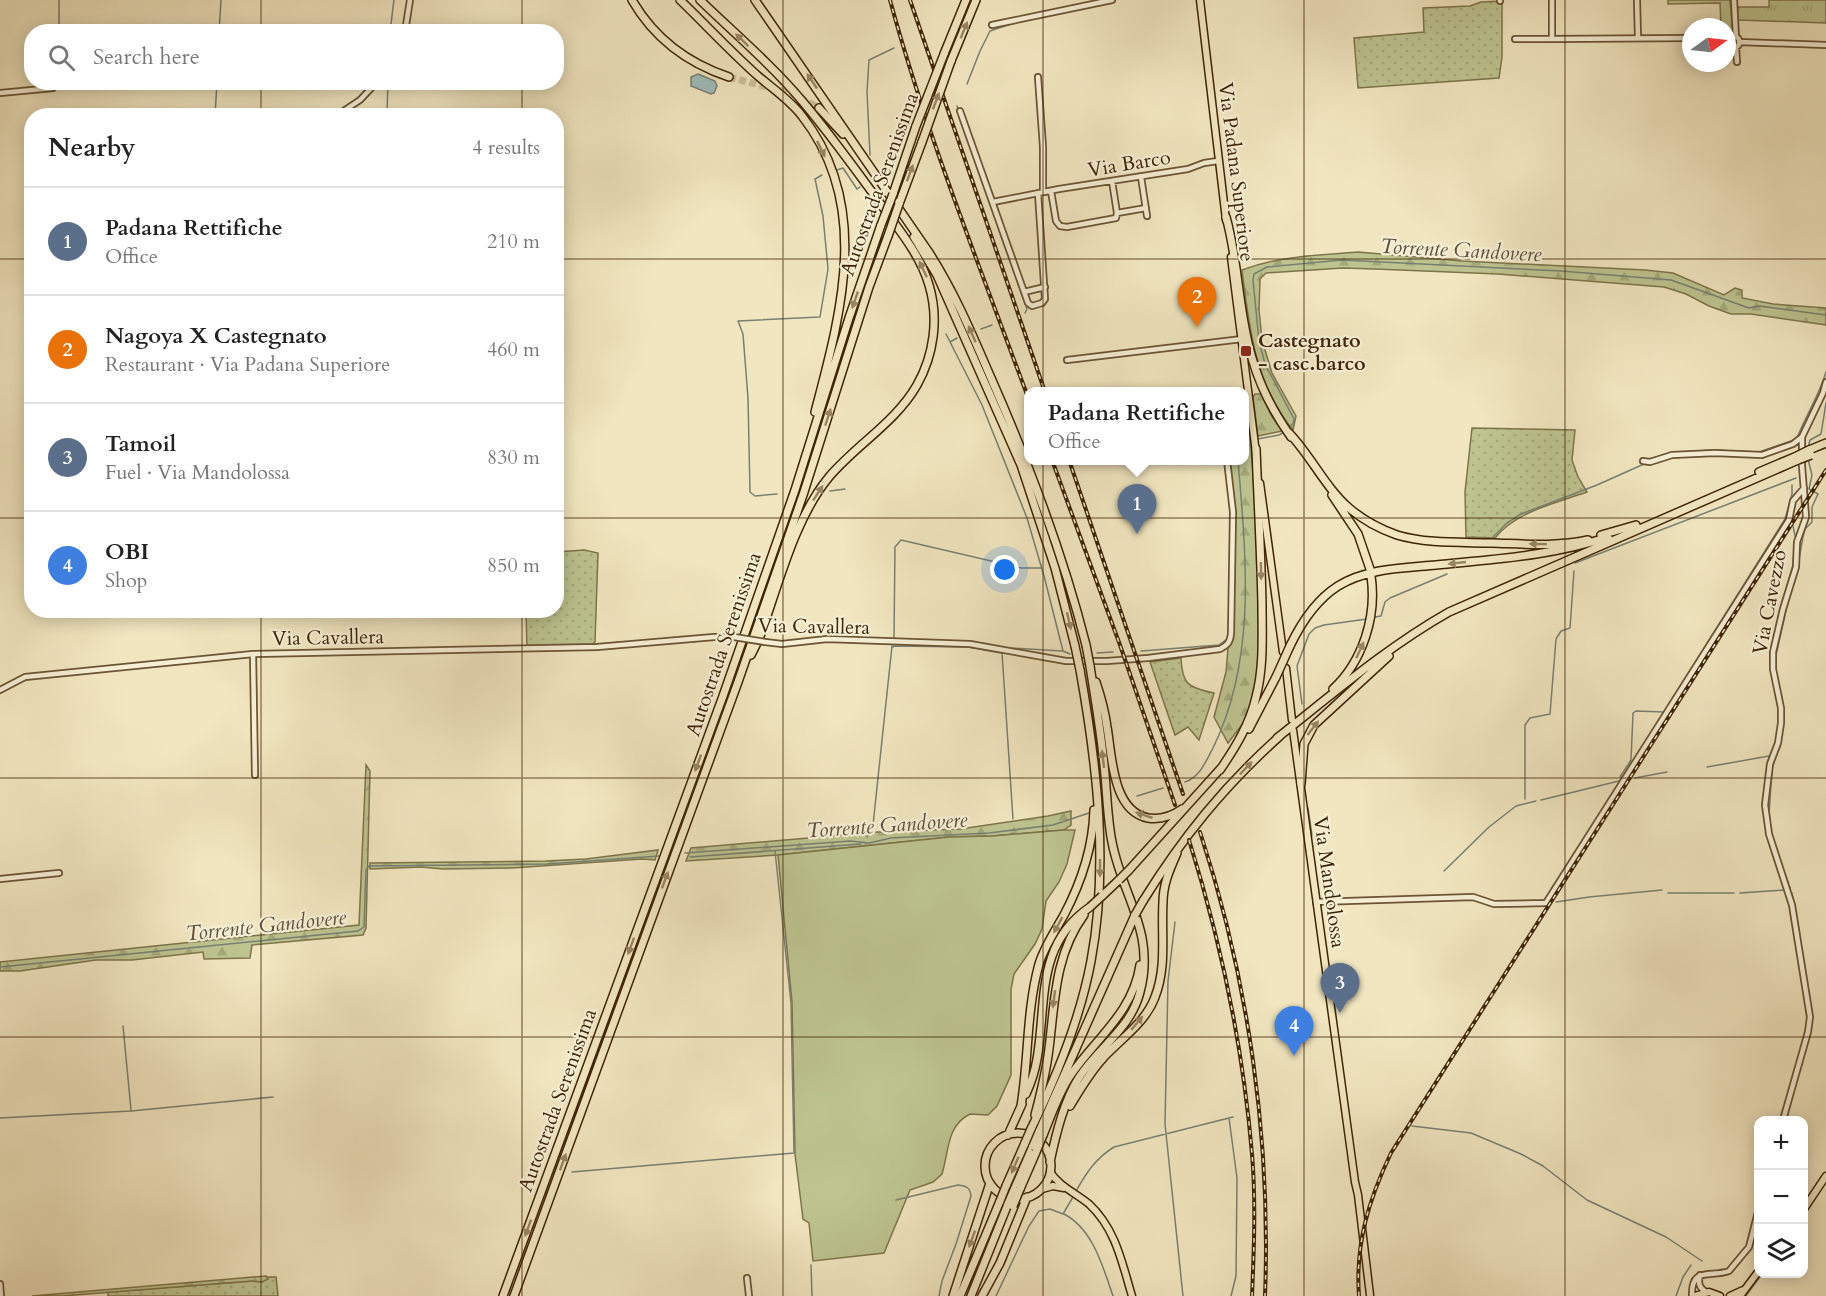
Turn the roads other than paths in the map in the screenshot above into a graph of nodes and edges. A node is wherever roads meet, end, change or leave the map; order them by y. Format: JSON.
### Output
{"nodes":[{"id":1,"x":410,"y":0,"type":"edge"},
{"id":2,"x":634,"y":0,"type":"edge"},
{"id":3,"x":680,"y":0,"type":"edge"},
{"id":4,"x":699,"y":0,"type":"edge"},
{"id":5,"x":755,"y":0,"type":"edge"},
{"id":6,"x":966,"y":0,"type":"edge"},
{"id":7,"x":976,"y":0,"type":"edge"},
{"id":8,"x":1112,"y":0,"type":"edge"},
{"id":9,"x":1200,"y":0,"type":"edge"},
{"id":10,"x":1552,"y":0,"type":"edge"},
{"id":11,"x":1637,"y":0,"type":"edge"},
{"id":12,"x":1734,"y":0,"type":"edge"},
{"id":13,"x":1735,"y":18,"type":"edge"},
{"id":14,"x":406,"y":24,"type":"edge"},
{"id":15,"x":992,"y":25,"type":"dead end"},
{"id":16,"x":1736,"y":37,"type":"edge"},
{"id":17,"x":1638,"y":38,"type":"junction"},
{"id":18,"x":1682,"y":38,"type":"edge"},
{"id":19,"x":1515,"y":39,"type":"dead end"},
{"id":20,"x":1552,"y":39,"type":"junction"},
{"id":21,"x":1738,"y":44,"type":"junction"},
{"id":22,"x":1826,"y":45,"type":"edge"},
{"id":23,"x":1737,"y":62,"type":"dead end"},
{"id":24,"x":729,"y":77,"type":"tunnel mouth"},
{"id":25,"x":1038,"y":77,"type":"dead end"},
{"id":26,"x":32,"y":90,"type":"edge"},
{"id":27,"x":369,"y":90,"type":"edge"},
{"id":28,"x":0,"y":93,"type":"edge"},
{"id":29,"x":348,"y":108,"type":"edge"},
{"id":30,"x":819,"y":108,"type":"tunnel mouth"},
{"id":31,"x":960,"y":111,"type":"dead end"},
{"id":32,"x":1218,"y":161,"type":"junction"},
{"id":33,"x":1141,"y":177,"type":"junction"},
{"id":34,"x":1112,"y":181,"type":"junction"},
{"id":35,"x":1051,"y":191,"type":"junction"},
{"id":36,"x":1041,"y":193,"type":"junction"},
{"id":37,"x":993,"y":202,"type":"junction"},
{"id":38,"x":1146,"y":208,"type":"junction"},
{"id":39,"x":1117,"y":213,"type":"junction"},
{"id":40,"x":1147,"y":216,"type":"dead end"},
{"id":41,"x":1226,"y":217,"type":"junction"},
{"id":42,"x":1045,"y":287,"type":"junction"},
{"id":43,"x":1024,"y":292,"type":"junction"},
{"id":44,"x":1242,"y":339,"type":"junction"},
{"id":45,"x":1067,"y":360,"type":"dead end"},
{"id":46,"x":1826,"y":382,"type":"edge"},
{"id":47,"x":1248,"y":387,"type":"edge"},
{"id":48,"x":1249,"y":396,"type":"edge"},
{"id":49,"x":1249,"y":428,"type":"edge"},
{"id":50,"x":1253,"y":428,"type":"junction"},
{"id":51,"x":1289,"y":433,"type":"junction"},
{"id":52,"x":1802,"y":437,"type":"junction"},
{"id":53,"x":1826,"y":443,"type":"edge"},
{"id":54,"x":1826,"y":448,"type":"edge"},
{"id":55,"x":1256,"y":449,"type":"junction"},
{"id":56,"x":1810,"y":453,"type":"junction"},
{"id":57,"x":1024,"y":457,"type":"edge"},
{"id":58,"x":1797,"y":458,"type":"junction"},
{"id":59,"x":1643,"y":461,"type":"dead end"},
{"id":60,"x":1027,"y":465,"type":"edge"},
{"id":61,"x":1228,"y":465,"type":"edge"},
{"id":62,"x":1804,"y":488,"type":"junction"},
{"id":63,"x":795,"y":490,"type":"junction"},
{"id":64,"x":1636,"y":525,"type":"junction"},
{"id":65,"x":1425,"y":625,"type":"junction"},
{"id":66,"x":1283,"y":652,"type":"dead end"},
{"id":67,"x":253,"y":654,"type":"junction"},
{"id":68,"x":1090,"y":666,"type":"junction"},
{"id":69,"x":1286,"y":668,"type":"dead end"},
{"id":70,"x":738,"y":682,"type":"junction"},
{"id":71,"x":0,"y":690,"type":"edge"},
{"id":72,"x":1292,"y":720,"type":"dead end"},
{"id":73,"x":1293,"y":730,"type":"dead end"},
{"id":74,"x":1277,"y":738,"type":"junction"},
{"id":75,"x":1094,"y":768,"type":"junction"},
{"id":76,"x":1220,"y":770,"type":"junction"},
{"id":77,"x":255,"y":775,"type":"dead end"},
{"id":78,"x":1301,"y":784,"type":"junction"},
{"id":79,"x":1196,"y":798,"type":"junction"},
{"id":80,"x":1182,"y":840,"type":"junction"},
{"id":81,"x":59,"y":873,"type":"dead end"},
{"id":82,"x":0,"y":879,"type":"edge"},
{"id":83,"x":1316,"y":902,"type":"junction"},
{"id":84,"x":1090,"y":907,"type":"junction"},
{"id":85,"x":1140,"y":923,"type":"junction"},
{"id":86,"x":1021,"y":1106,"type":"junction"},
{"id":87,"x":1784,"y":1116,"type":"edge"},
{"id":88,"x":1062,"y":1118,"type":"junction"},
{"id":89,"x":1031,"y":1129,"type":"junction"},
{"id":90,"x":1041,"y":1134,"type":"junction"},
{"id":91,"x":1008,"y":1135,"type":"junction"},
{"id":92,"x":1050,"y":1161,"type":"junction"},
{"id":93,"x":1050,"y":1172,"type":"junction"},
{"id":94,"x":1826,"y":1176,"type":"edge"},
{"id":95,"x":990,"y":1183,"type":"junction"},
{"id":96,"x":1064,"y":1188,"type":"junction"},
{"id":97,"x":1042,"y":1189,"type":"junction"},
{"id":98,"x":1027,"y":1197,"type":"junction"},
{"id":99,"x":1808,"y":1202,"type":"edge"},
{"id":100,"x":1755,"y":1224,"type":"edge"},
{"id":101,"x":1701,"y":1275,"type":"junction"},
{"id":102,"x":747,"y":1278,"type":"dead end"},
{"id":103,"x":1754,"y":1278,"type":"edge"},
{"id":104,"x":0,"y":1284,"type":"edge"},
{"id":105,"x":1748,"y":1286,"type":"junction"},
{"id":106,"x":1706,"y":1292,"type":"junction"},
{"id":107,"x":1,"y":1296,"type":"edge"},
{"id":108,"x":503,"y":1296,"type":"edge"},
{"id":109,"x":514,"y":1296,"type":"edge"},
{"id":110,"x":749,"y":1296,"type":"edge"},
{"id":111,"x":953,"y":1296,"type":"edge"},
{"id":112,"x":960,"y":1296,"type":"edge"},
{"id":113,"x":970,"y":1296,"type":"edge"},
{"id":114,"x":982,"y":1296,"type":"edge"},
{"id":115,"x":1132,"y":1296,"type":"edge"},
{"id":116,"x":1370,"y":1296,"type":"edge"},
{"id":117,"x":1694,"y":1296,"type":"edge"},
{"id":118,"x":1720,"y":1296,"type":"edge"},
{"id":119,"x":1730,"y":1296,"type":"edge"},
{"id":120,"x":1740,"y":1296,"type":"edge"}],
"edges":[{"from":1,"to":14,"type":"street"},
{"from":2,"to":24,"type":"highway"},
{"from":3,"to":63,"type":"highway","one_way":true},
{"from":70,"to":4,"type":"highway","one_way":true},
{"from":57,"to":5,"type":"highway","one_way":true,"bridge":true},
{"from":6,"to":63,"type":"highway","name":"Autostrada Serenissima","one_way":true,"bridge":true},
{"from":70,"to":7,"type":"highway","name":"Autostrada Serenissima","one_way":true,"bridge":true},
{"from":8,"to":15,"type":"street"},
{"from":9,"to":32,"type":"main road","name":"Via Padana Superiore"},
{"from":10,"to":20,"type":"street"},
{"from":11,"to":17,"type":"street"},
{"from":12,"to":13,"type":"street"},
{"from":16,"to":21,"type":"street"},
{"from":17,"to":18,"type":"street"},
{"from":17,"to":20,"type":"street"},
{"from":19,"to":20,"type":"street"},
{"from":21,"to":22,"type":"street"},
{"from":21,"to":23,"type":"street"},
{"from":25,"to":36,"type":"street"},
{"from":26,"to":28,"type":"street"},
{"from":27,"to":29,"type":"street"},
{"from":30,"to":75,"type":"highway","one_way":true,"bridge":true},
{"from":31,"to":37,"type":"street"},
{"from":32,"to":33,"type":"street","name":"Via Barco"},
{"from":32,"to":41,"type":"main road","name":"Via Padana Superiore"},
{"from":33,"to":34,"type":"street","name":"Via Barco"},
{"from":33,"to":38,"type":"street"},
{"from":34,"to":35,"type":"street","name":"Via Barco"},
{"from":34,"to":39,"type":"street"},
{"from":35,"to":36,"type":"street","name":"Via Barco"},
{"from":35,"to":39,"type":"street"},
{"from":36,"to":37,"type":"street","name":"Via Barco"},
{"from":36,"to":42,"type":"street"},
{"from":37,"to":43,"type":"street"},
{"from":38,"to":39,"type":"street"},
{"from":38,"to":40,"type":"street"},
{"from":41,"to":44,"type":"main road","name":"Via Padana Superiore"},
{"from":41,"to":51,"type":"highway"},
{"from":42,"to":43,"type":"street"},
{"from":42,"to":43,"type":"street"},
{"from":44,"to":45,"type":"street"},
{"from":44,"to":47,"type":"main road","name":"Via Padana Superiore"},
{"from":46,"to":52,"type":"street"},
{"from":48,"to":50,"type":"main road","name":"Via Padana Superiore"},
{"from":49,"to":50,"type":"street"},
{"from":50,"to":55,"type":"main road","name":"Via Padana Superiore"},
{"from":64,"to":51,"type":"highway","one_way":true},
{"from":74,"to":51,"type":"highway","one_way":true},
{"from":52,"to":59,"type":"street"},
{"from":52,"to":62,"type":"street"},
{"from":53,"to":56,"type":"highway"},
{"from":54,"to":56,"type":"highway"},
{"from":55,"to":66,"type":"main road","name":"Via Padana Superiore"},
{"from":55,"to":76,"type":"highway","one_way":true},
{"from":56,"to":58,"type":"highway","bridge":true},
{"from":58,"to":64,"type":"highway"},
{"from":58,"to":65,"type":"highway"},
{"from":68,"to":60,"type":"highway","one_way":true,"bridge":true},
{"from":61,"to":67,"type":"street","name":"Via Cavallera","bridge":true},
{"from":62,"to":83,"type":"street"},
{"from":62,"to":87,"type":"street","name":"Via Cavezzo"},
{"from":63,"to":108,"type":"highway","name":"Autostrada Serenissima","one_way":true},
{"from":64,"to":76,"type":"highway","one_way":true,"bridge":true},
{"from":65,"to":74,"type":"highway"},
{"from":78,"to":65,"type":"highway","one_way":true},
{"from":67,"to":71,"type":"street","name":"Via Cavallera"},
{"from":67,"to":77,"type":"street"},
{"from":79,"to":68,"type":"highway","one_way":true},
{"from":85,"to":68,"type":"highway","one_way":true},
{"from":69,"to":72,"type":"main road"},
{"from":109,"to":70,"type":"highway","name":"Autostrada Serenissima","one_way":true},
{"from":73,"to":78,"type":"main road","name":"Via Mandolossa"},
{"from":80,"to":74,"type":"highway","one_way":true},
{"from":75,"to":86,"type":"highway","one_way":true},
{"from":75,"to":89,"type":"highway","one_way":true},
{"from":76,"to":79,"type":"highway"},
{"from":78,"to":83,"type":"main road","name":"Via Mandolossa"},
{"from":79,"to":84,"type":"highway","bridge":true},
{"from":88,"to":80,"type":"highway","one_way":true},
{"from":80,"to":90,"type":"highway","bridge":true},
{"from":81,"to":82,"type":"street"},
{"from":83,"to":116,"type":"main road","name":"Via Mandolossa"},
{"from":84,"to":86,"type":"highway"},
{"from":84,"to":89,"type":"highway","one_way":true},
{"from":85,"to":88,"type":"highway"},
{"from":85,"to":90,"type":"highway"},
{"from":86,"to":91,"type":"highway"},
{"from":88,"to":92,"type":"highway"},
{"from":89,"to":112,"type":"highway","one_way":true,"bridge":true},
{"from":90,"to":113,"type":"highway","bridge":true},
{"from":91,"to":92,"type":"highway"},
{"from":91,"to":95,"type":"highway"},
{"from":92,"to":93,"type":"highway"},
{"from":93,"to":96,"type":"main road"},
{"from":93,"to":97,"type":"highway"},
{"from":94,"to":99,"type":"main road"},
{"from":95,"to":98,"type":"highway"},
{"from":95,"to":111,"type":"highway","one_way":true},
{"from":96,"to":97,"type":"main road"},
{"from":96,"to":115,"type":"main road"},
{"from":97,"to":98,"type":"highway"},
{"from":98,"to":114,"type":"highway"},
{"from":100,"to":101,"type":"street"},
{"from":101,"to":106,"type":"street"},
{"from":101,"to":117,"type":"street"},
{"from":102,"to":110,"type":"street"},
{"from":103,"to":105,"type":"main road"},
{"from":104,"to":107,"type":"street"},
{"from":105,"to":119,"type":"main road"},
{"from":105,"to":120,"type":"main road"},
{"from":106,"to":117,"type":"main road"},
{"from":106,"to":118,"type":"main road"}]}
